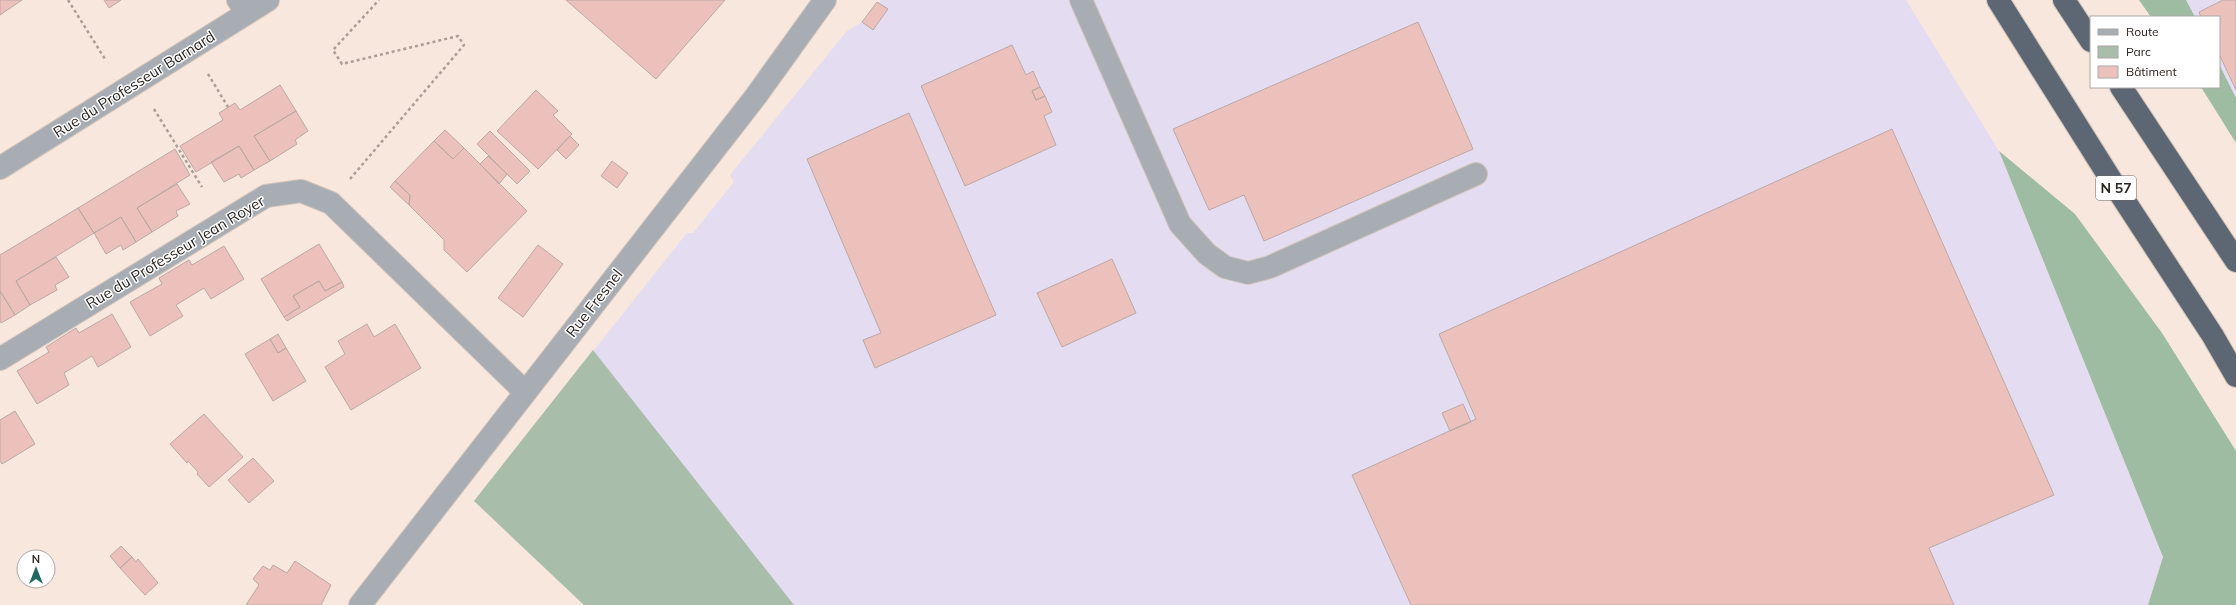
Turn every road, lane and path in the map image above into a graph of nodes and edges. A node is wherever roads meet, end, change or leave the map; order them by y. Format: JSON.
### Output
{"nodes":[{"id":1,"x":68,"y":0,"type":"edge"},
{"id":2,"x":268,"y":0,"type":"edge"},
{"id":3,"x":380,"y":0,"type":"edge"},
{"id":4,"x":825,"y":0,"type":"edge"},
{"id":5,"x":1081,"y":0,"type":"edge"},
{"id":6,"x":1998,"y":0,"type":"edge"},
{"id":7,"x":2064,"y":0,"type":"edge"},
{"id":8,"x":242,"y":6,"type":"edge"},
{"id":9,"x":2090,"y":40,"type":"edge"},
{"id":10,"x":105,"y":59,"type":"dead end"},
{"id":11,"x":208,"y":74,"type":"dead end"},
{"id":12,"x":2122,"y":88,"type":"edge"},
{"id":13,"x":228,"y":107,"type":"dead end"},
{"id":14,"x":154,"y":109,"type":"dead end"},
{"id":15,"x":0,"y":168,"type":"edge"},
{"id":16,"x":1476,"y":174,"type":"dead end"},
{"id":17,"x":202,"y":187,"type":"dead end"},
{"id":18,"x":331,"y":203,"type":"junction"},
{"id":19,"x":2236,"y":261,"type":"edge"},
{"id":20,"x":0,"y":359,"type":"edge"},
{"id":21,"x":2236,"y":376,"type":"edge"},
{"id":22,"x":524,"y":391,"type":"junction"},
{"id":23,"x":360,"y":605,"type":"edge"}],
"edges":[{"from":1,"to":10,"type":"path"},
{"from":2,"to":8,"type":"street","name":"Rue du Professeur Barnard"},
{"from":3,"to":18,"type":"path"},
{"from":4,"to":22,"type":"street","name":"Rue Fresnel"},
{"from":5,"to":16,"type":"street"},
{"from":6,"to":21,"type":"highway","number":"N 57"},
{"from":7,"to":9,"type":"highway"},
{"from":8,"to":15,"type":"street","name":"Rue du Professeur Barnard"},
{"from":11,"to":13,"type":"path"},
{"from":12,"to":19,"type":"highway"},
{"from":14,"to":17,"type":"path"},
{"from":18,"to":20,"type":"street","name":"Rue du Professeur Jean Royer"},
{"from":18,"to":22,"type":"street","name":"Rue du Professeur Jean Royer"},
{"from":22,"to":23,"type":"street","name":"Rue Fresnel"}]}
